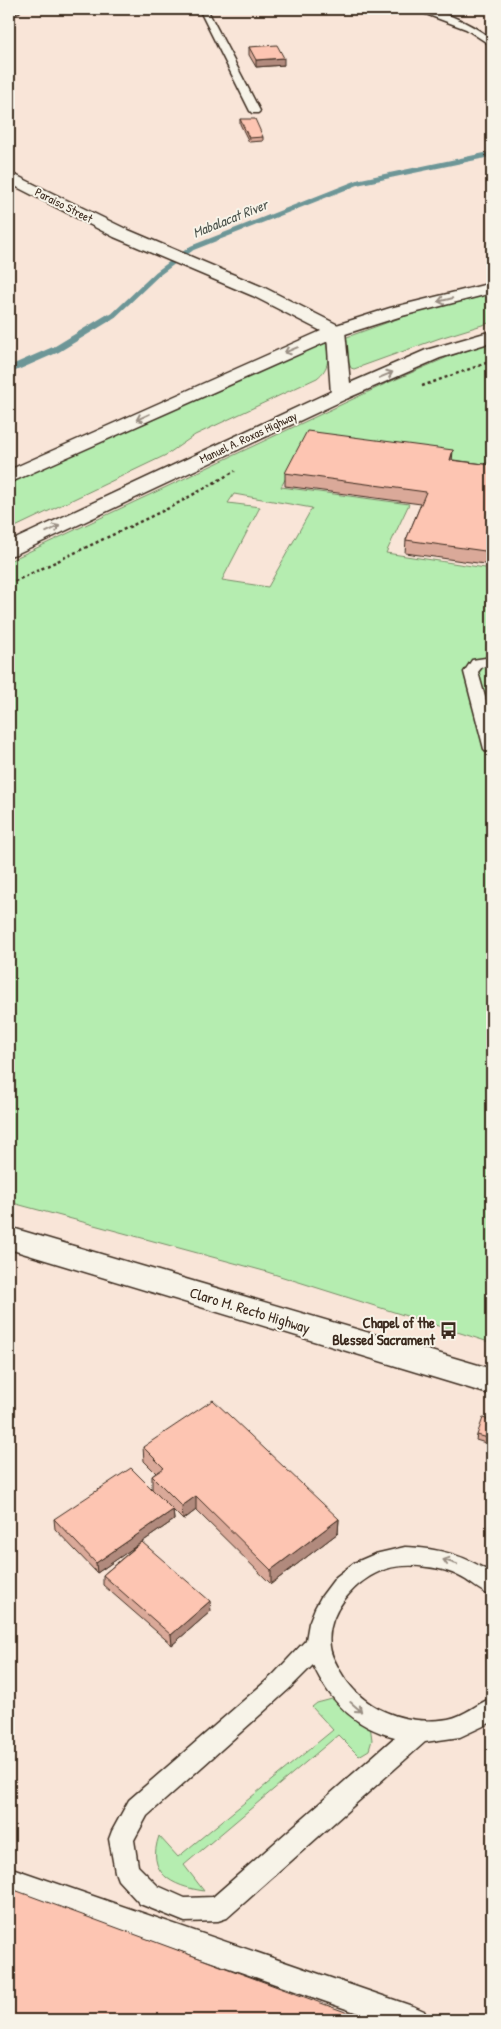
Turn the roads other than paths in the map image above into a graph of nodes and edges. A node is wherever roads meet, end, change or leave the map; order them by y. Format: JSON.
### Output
{"nodes":[{"id":1,"x":9,"y":9,"type":"edge"},
{"id":2,"x":14,"y":9,"type":"edge"},
{"id":3,"x":203,"y":9,"type":"edge"},
{"id":4,"x":421,"y":9,"type":"edge"},
{"id":5,"x":492,"y":43,"type":"edge"},
{"id":6,"x":255,"y":111,"type":"dead end"},
{"id":7,"x":9,"y":177,"type":"edge"},
{"id":8,"x":492,"y":288,"type":"edge"},
{"id":9,"x":336,"y":331,"type":"junction"},
{"id":10,"x":492,"y":336,"type":"edge"},
{"id":11,"x":341,"y":394,"type":"junction"},
{"id":12,"x":9,"y":478,"type":"edge"},
{"id":13,"x":9,"y":550,"type":"edge"},
{"id":14,"x":492,"y":661,"type":"edge"},
{"id":15,"x":492,"y":750,"type":"edge"},
{"id":16,"x":9,"y":1238,"type":"edge"},
{"id":17,"x":492,"y":1382,"type":"edge"},
{"id":18,"x":492,"y":1586,"type":"edge"},
{"id":19,"x":318,"y":1644,"type":"junction"},
{"id":20,"x":492,"y":1709,"type":"edge"},
{"id":21,"x":419,"y":1732,"type":"junction"},
{"id":22,"x":9,"y":1879,"type":"edge"},
{"id":23,"x":415,"y":2020,"type":"edge"}],
"edges":[{"from":1,"to":2,"type":"main road"},
{"from":3,"to":6,"type":"lane"},
{"from":4,"to":5,"type":"lane"},
{"from":7,"to":9,"type":"main road","name":"Paraiso Street"},
{"from":8,"to":9,"type":"main road","one_way":true},
{"from":9,"to":11,"type":"main road"},
{"from":9,"to":12,"type":"main road","one_way":true},
{"from":11,"to":10,"type":"main road","name":"Manuel A. Roxas Highway","one_way":true},
{"from":13,"to":11,"type":"main road","name":"Manuel A. Roxas Highway","one_way":true},
{"from":14,"to":15,"type":"lane"},
{"from":16,"to":17,"type":"main road","name":"Claro M. Recto Highway"},
{"from":18,"to":19,"type":"lane","one_way":true},
{"from":19,"to":21,"type":"lane","one_way":true},
{"from":19,"to":21,"type":"lane"},
{"from":20,"to":21,"type":"lane"},
{"from":22,"to":23,"type":"lane"}]}
